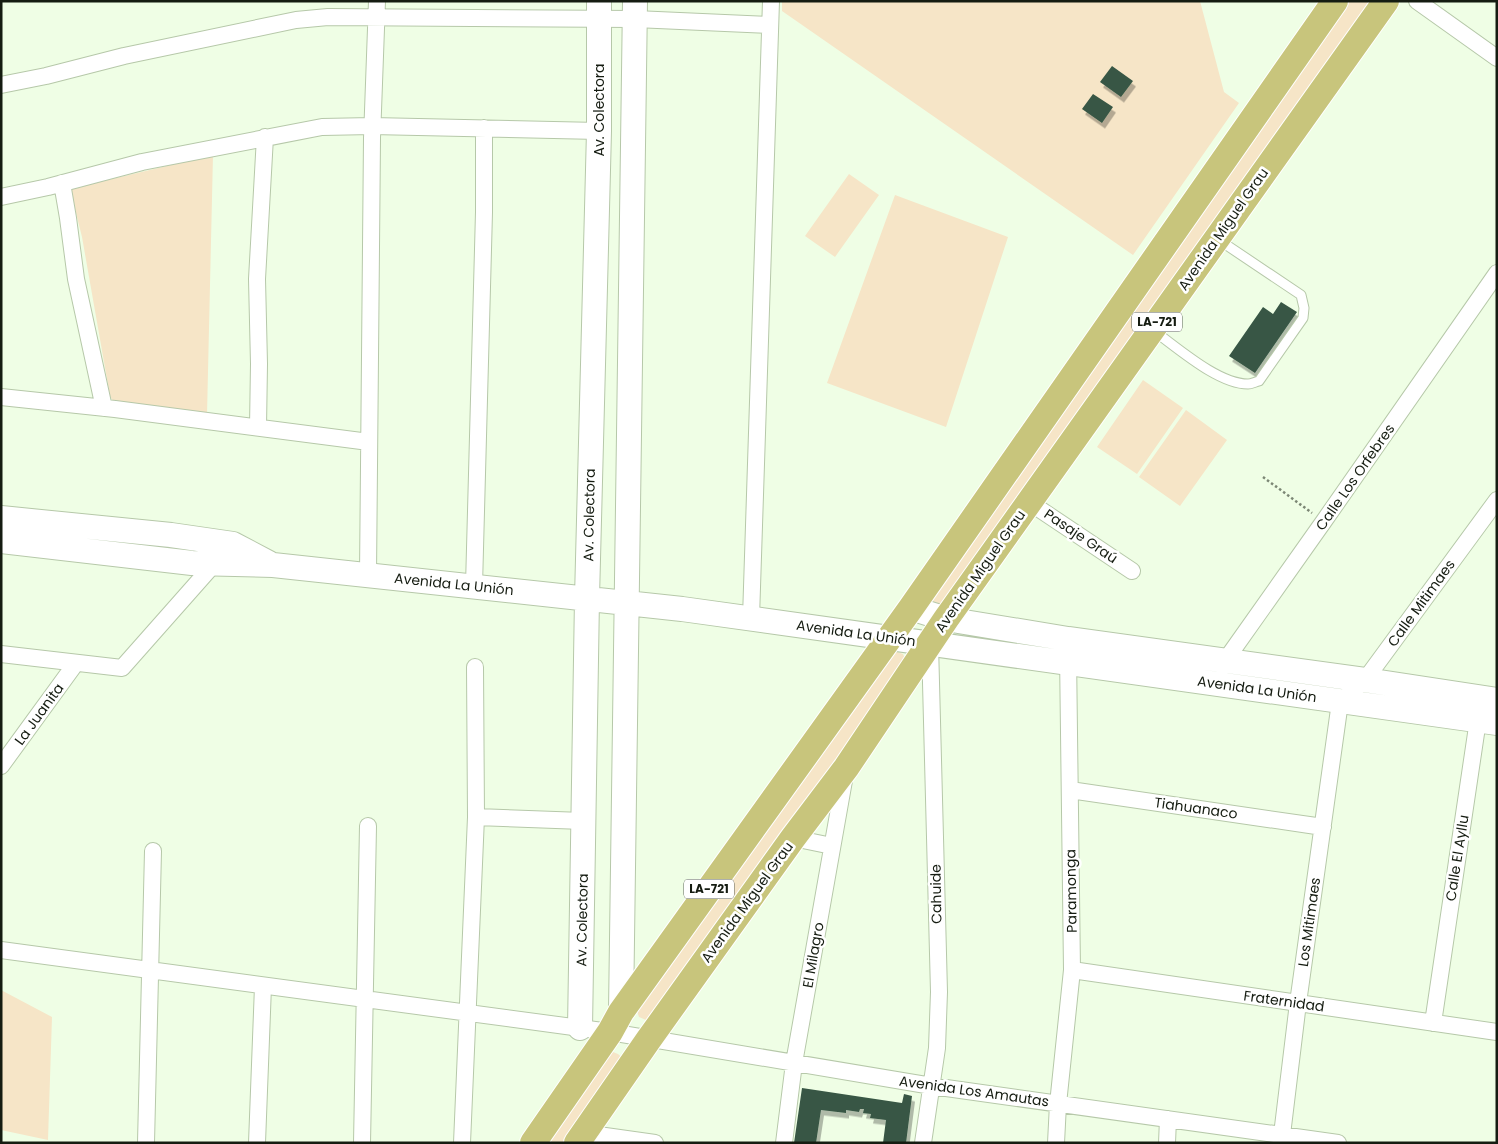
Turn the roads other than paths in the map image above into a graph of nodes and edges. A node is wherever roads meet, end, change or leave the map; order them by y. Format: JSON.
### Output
{"nodes":[{"id":1,"x":771,"y":1,"type":"edge"},
{"id":2,"x":1335,"y":1,"type":"edge"},
{"id":3,"x":1386,"y":1,"type":"edge"},
{"id":4,"x":1416,"y":1,"type":"edge"},
{"id":5,"x":377,"y":9,"type":"edge"},
{"id":6,"x":599,"y":10,"type":"edge"},
{"id":7,"x":635,"y":10,"type":"edge"},
{"id":8,"x":770,"y":25,"type":"junction"},
{"id":9,"x":1497,"y":58,"type":"edge"},
{"id":10,"x":1,"y":85,"type":"edge"},
{"id":11,"x":372,"y":126,"type":"junction"},
{"id":12,"x":484,"y":128,"type":"junction"},
{"id":13,"x":599,"y":131,"type":"junction"},
{"id":14,"x":265,"y":137,"type":"junction"},
{"id":15,"x":62,"y":183,"type":"junction"},
{"id":16,"x":1,"y":197,"type":"edge"},
{"id":17,"x":1217,"y":239,"type":"junction"},
{"id":18,"x":1497,"y":273,"type":"edge"},
{"id":19,"x":1152,"y":330,"type":"junction"},
{"id":20,"x":1,"y":397,"type":"edge"},
{"id":21,"x":104,"y":408,"type":"junction"},
{"id":22,"x":258,"y":427,"type":"junction"},
{"id":23,"x":369,"y":442,"type":"junction"},
{"id":24,"x":1497,"y":500,"type":"edge"},
{"id":25,"x":1029,"y":502,"type":"junction"},
{"id":26,"x":1,"y":518,"type":"edge"},
{"id":27,"x":1,"y":541,"type":"edge"},
{"id":28,"x":214,"y":564,"type":"junction"},
{"id":29,"x":273,"y":565,"type":"junction"},
{"id":30,"x":1132,"y":570,"type":"dead end"},
{"id":31,"x":368,"y":575,"type":"junction"},
{"id":32,"x":474,"y":586,"type":"junction"},
{"id":33,"x":587,"y":598,"type":"junction"},
{"id":34,"x":628,"y":603,"type":"junction"},
{"id":35,"x":911,"y":608,"type":"junction"},
{"id":36,"x":751,"y":618,"type":"junction"},
{"id":37,"x":946,"y":618,"type":"junction"},
{"id":38,"x":889,"y":638,"type":"junction"},
{"id":39,"x":930,"y":643,"type":"junction"},
{"id":40,"x":1068,"y":650,"type":"junction"},
{"id":41,"x":1,"y":654,"type":"edge"},
{"id":42,"x":1225,"y":661,"type":"junction"},
{"id":43,"x":76,"y":663,"type":"junction"},
{"id":44,"x":475,"y":667,"type":"dead end"},
{"id":45,"x":1365,"y":680,"type":"junction"},
{"id":46,"x":1217,"y":684,"type":"junction"},
{"id":47,"x":1497,"y":701,"type":"edge"},
{"id":48,"x":1340,"y":702,"type":"junction"},
{"id":49,"x":1488,"y":721,"type":"edge"},
{"id":50,"x":21,"y":739,"type":"junction"},
{"id":51,"x":1,"y":741,"type":"edge"},
{"id":52,"x":1,"y":766,"type":"edge"},
{"id":53,"x":846,"y":768,"type":"junction"},
{"id":54,"x":1070,"y":790,"type":"junction"},
{"id":55,"x":476,"y":817,"type":"junction"},
{"id":56,"x":583,"y":821,"type":"junction"},
{"id":57,"x":368,"y":826,"type":"dead end"},
{"id":58,"x":1323,"y":827,"type":"junction"},
{"id":59,"x":793,"y":838,"type":"junction"},
{"id":60,"x":832,"y":846,"type":"junction"},
{"id":61,"x":153,"y":851,"type":"dead end"},
{"id":62,"x":1,"y":950,"type":"edge"},
{"id":63,"x":150,"y":970,"type":"junction"},
{"id":64,"x":1072,"y":970,"type":"junction"},
{"id":65,"x":264,"y":986,"type":"junction"},
{"id":66,"x":365,"y":999,"type":"junction"},
{"id":67,"x":1298,"y":1003,"type":"junction"},
{"id":68,"x":468,"y":1013,"type":"junction"},
{"id":69,"x":615,"y":1022,"type":"junction"},
{"id":70,"x":1432,"y":1022,"type":"junction"},
{"id":71,"x":580,"y":1028,"type":"junction"},
{"id":72,"x":1497,"y":1032,"type":"edge"},
{"id":73,"x":649,"y":1039,"type":"junction"},
{"id":74,"x":794,"y":1063,"type":"junction"},
{"id":75,"x":932,"y":1086,"type":"junction"},
{"id":76,"x":1058,"y":1104,"type":"junction"},
{"id":77,"x":1168,"y":1119,"type":"junction"},
{"id":78,"x":580,"y":1138,"type":"edge"},
{"id":79,"x":1281,"y":1139,"type":"edge"},
{"id":80,"x":146,"y":1143,"type":"edge"},
{"id":81,"x":256,"y":1143,"type":"edge"},
{"id":82,"x":362,"y":1143,"type":"edge"},
{"id":83,"x":462,"y":1143,"type":"edge"},
{"id":84,"x":533,"y":1143,"type":"edge"},
{"id":85,"x":655,"y":1143,"type":"edge"},
{"id":86,"x":784,"y":1143,"type":"edge"},
{"id":87,"x":923,"y":1143,"type":"edge"},
{"id":88,"x":1056,"y":1143,"type":"edge"},
{"id":89,"x":1167,"y":1143,"type":"edge"},
{"id":90,"x":1338,"y":1143,"type":"edge"}],
"edges":[{"from":1,"to":8,"type":"street"},
{"from":2,"to":35,"type":"main road","number":"LA-721"},
{"from":3,"to":17,"type":"main road","name":"Avenida Miguel Grau","number":"LA-721"},
{"from":4,"to":9,"type":"street"},
{"from":5,"to":6,"type":"street"},
{"from":5,"to":10,"type":"street"},
{"from":5,"to":11,"type":"street"},
{"from":6,"to":7,"type":"street"},
{"from":6,"to":13,"type":"street","name":"Av. Colectora"},
{"from":7,"to":8,"type":"street"},
{"from":7,"to":34,"type":"street"},
{"from":8,"to":36,"type":"street"},
{"from":11,"to":12,"type":"street"},
{"from":11,"to":14,"type":"street"},
{"from":11,"to":23,"type":"street"},
{"from":12,"to":13,"type":"street"},
{"from":12,"to":32,"type":"street"},
{"from":13,"to":33,"type":"street","name":"Av. Colectora"},
{"from":14,"to":15,"type":"street"},
{"from":14,"to":22,"type":"street"},
{"from":15,"to":16,"type":"street"},
{"from":15,"to":21,"type":"street"},
{"from":17,"to":19,"type":"main road","name":"Avenida Miguel Grau","number":"LA-721"},
{"from":17,"to":19,"type":"lane"},
{"from":18,"to":42,"type":"street","name":"Calle Los Orfebres"},
{"from":19,"to":25,"type":"main road","name":"Avenida Miguel Grau","number":"LA-721"},
{"from":20,"to":21,"type":"street"},
{"from":21,"to":22,"type":"street"},
{"from":22,"to":23,"type":"street"},
{"from":23,"to":31,"type":"street"},
{"from":24,"to":45,"type":"street","name":"Calle Mitimaes"},
{"from":25,"to":30,"type":"street","name":"Pasaje Graú"},
{"from":25,"to":37,"type":"main road","name":"Avenida Miguel Grau","number":"LA-721"},
{"from":26,"to":29,"type":"street","name":"Avenida La Unión"},
{"from":27,"to":28,"type":"street","name":"Avenida La Unión"},
{"from":28,"to":29,"type":"street","name":"Avenida La Unión"},
{"from":28,"to":43,"type":"street"},
{"from":29,"to":31,"type":"street","name":"Avenida La Unión"},
{"from":31,"to":32,"type":"street","name":"Avenida La Unión"},
{"from":32,"to":33,"type":"street","name":"Avenida La Unión"},
{"from":33,"to":34,"type":"street","name":"Avenida La Unión"},
{"from":33,"to":56,"type":"street","name":"Av. Colectora"},
{"from":34,"to":36,"type":"street","name":"Avenida La Unión"},
{"from":34,"to":69,"type":"street"},
{"from":35,"to":37,"type":"street","name":"Avenida La Unión"},
{"from":35,"to":38,"type":"main road","number":"LA-721"},
{"from":36,"to":38,"type":"street","name":"Avenida La Unión"},
{"from":37,"to":39,"type":"main road","name":"Avenida Miguel Grau","number":"LA-721"},
{"from":37,"to":40,"type":"street","name":"Avenida La Unión"},
{"from":38,"to":39,"type":"street","name":"Avenida La Unión"},
{"from":38,"to":69,"type":"main road","number":"LA-721"},
{"from":39,"to":40,"type":"street","name":"Avenida La Unión"},
{"from":39,"to":53,"type":"main road","name":"Avenida Miguel Grau","number":"LA-721"},
{"from":39,"to":75,"type":"street","name":"Cahuide"},
{"from":40,"to":42,"type":"street","name":"Avenida La Unión"},
{"from":40,"to":46,"type":"street","name":"Avenida La Unión"},
{"from":40,"to":54,"type":"street","name":"Paramonga"},
{"from":41,"to":43,"type":"street"},
{"from":42,"to":45,"type":"street","name":"Avenida La Unión"},
{"from":42,"to":46,"type":"street","name":"Calle Los Orfebres"},
{"from":43,"to":50,"type":"street","name":"La Juanita"},
{"from":44,"to":55,"type":"street"},
{"from":45,"to":47,"type":"street","name":"Avenida La Unión"},
{"from":45,"to":48,"type":"street","name":"Calle Mitimaes"},
{"from":46,"to":48,"type":"street","name":"Avenida La Unión"},
{"from":47,"to":49,"type":"street"},
{"from":48,"to":49,"type":"street","name":"Avenida La Unión"},
{"from":48,"to":58,"type":"street","name":"Los Mitimaes"},
{"from":49,"to":70,"type":"street","name":"Calle El Ayllu"},
{"from":50,"to":51,"type":"street"},
{"from":50,"to":52,"type":"street","name":"La Juanita"},
{"from":53,"to":59,"type":"main road","name":"Avenida Miguel Grau","number":"LA-721"},
{"from":53,"to":60,"type":"street","name":"El Milagro"},
{"from":54,"to":58,"type":"street","name":"Tiahuanaco"},
{"from":54,"to":64,"type":"street","name":"Paramonga"},
{"from":55,"to":56,"type":"street"},
{"from":55,"to":68,"type":"street"},
{"from":56,"to":71,"type":"street","name":"Av. Colectora"},
{"from":57,"to":66,"type":"street"},
{"from":58,"to":67,"type":"street","name":"Los Mitimaes"},
{"from":59,"to":60,"type":"street"},
{"from":59,"to":73,"type":"main road","name":"Avenida Miguel Grau","number":"LA-721"},
{"from":60,"to":74,"type":"street","name":"El Milagro"},
{"from":61,"to":63,"type":"street"},
{"from":62,"to":63,"type":"street","name":"Avenida Los Amautas"},
{"from":63,"to":65,"type":"street","name":"Avenida Los Amautas"},
{"from":63,"to":80,"type":"street"},
{"from":64,"to":67,"type":"street","name":"Fraternidad"},
{"from":64,"to":76,"type":"street","name":"Paramonga"},
{"from":65,"to":66,"type":"street","name":"Avenida Los Amautas"},
{"from":65,"to":81,"type":"street"},
{"from":66,"to":68,"type":"street","name":"Avenida Los Amautas"},
{"from":66,"to":82,"type":"street"},
{"from":67,"to":70,"type":"street","name":"Fraternidad"},
{"from":67,"to":79,"type":"street","name":"Los Mitimaes"},
{"from":68,"to":71,"type":"street","name":"Avenida Los Amautas"},
{"from":68,"to":83,"type":"street"},
{"from":69,"to":71,"type":"street","name":"Avenida Los Amautas"},
{"from":69,"to":73,"type":"street","name":"Avenida Los Amautas"},
{"from":69,"to":84,"type":"main road","number":"LA-721"},
{"from":70,"to":72,"type":"street","name":"Fraternidad"},
{"from":73,"to":74,"type":"street","name":"Avenida Los Amautas"},
{"from":73,"to":78,"type":"main road","name":"Avenida Miguel Grau","number":"LA-721"},
{"from":74,"to":75,"type":"street","name":"Avenida Los Amautas"},
{"from":74,"to":86,"type":"street","name":"El Milagro"},
{"from":75,"to":76,"type":"street","name":"Avenida Los Amautas"},
{"from":75,"to":87,"type":"street","name":"Cahuide"},
{"from":76,"to":77,"type":"street","name":"Avenida Los Amautas"},
{"from":76,"to":88,"type":"street","name":"Paramonga"},
{"from":77,"to":79,"type":"street","name":"Avenida Los Amautas"},
{"from":77,"to":89,"type":"street"},
{"from":78,"to":85,"type":"street"},
{"from":79,"to":90,"type":"street","name":"Avenida Los Amautas"}]}
